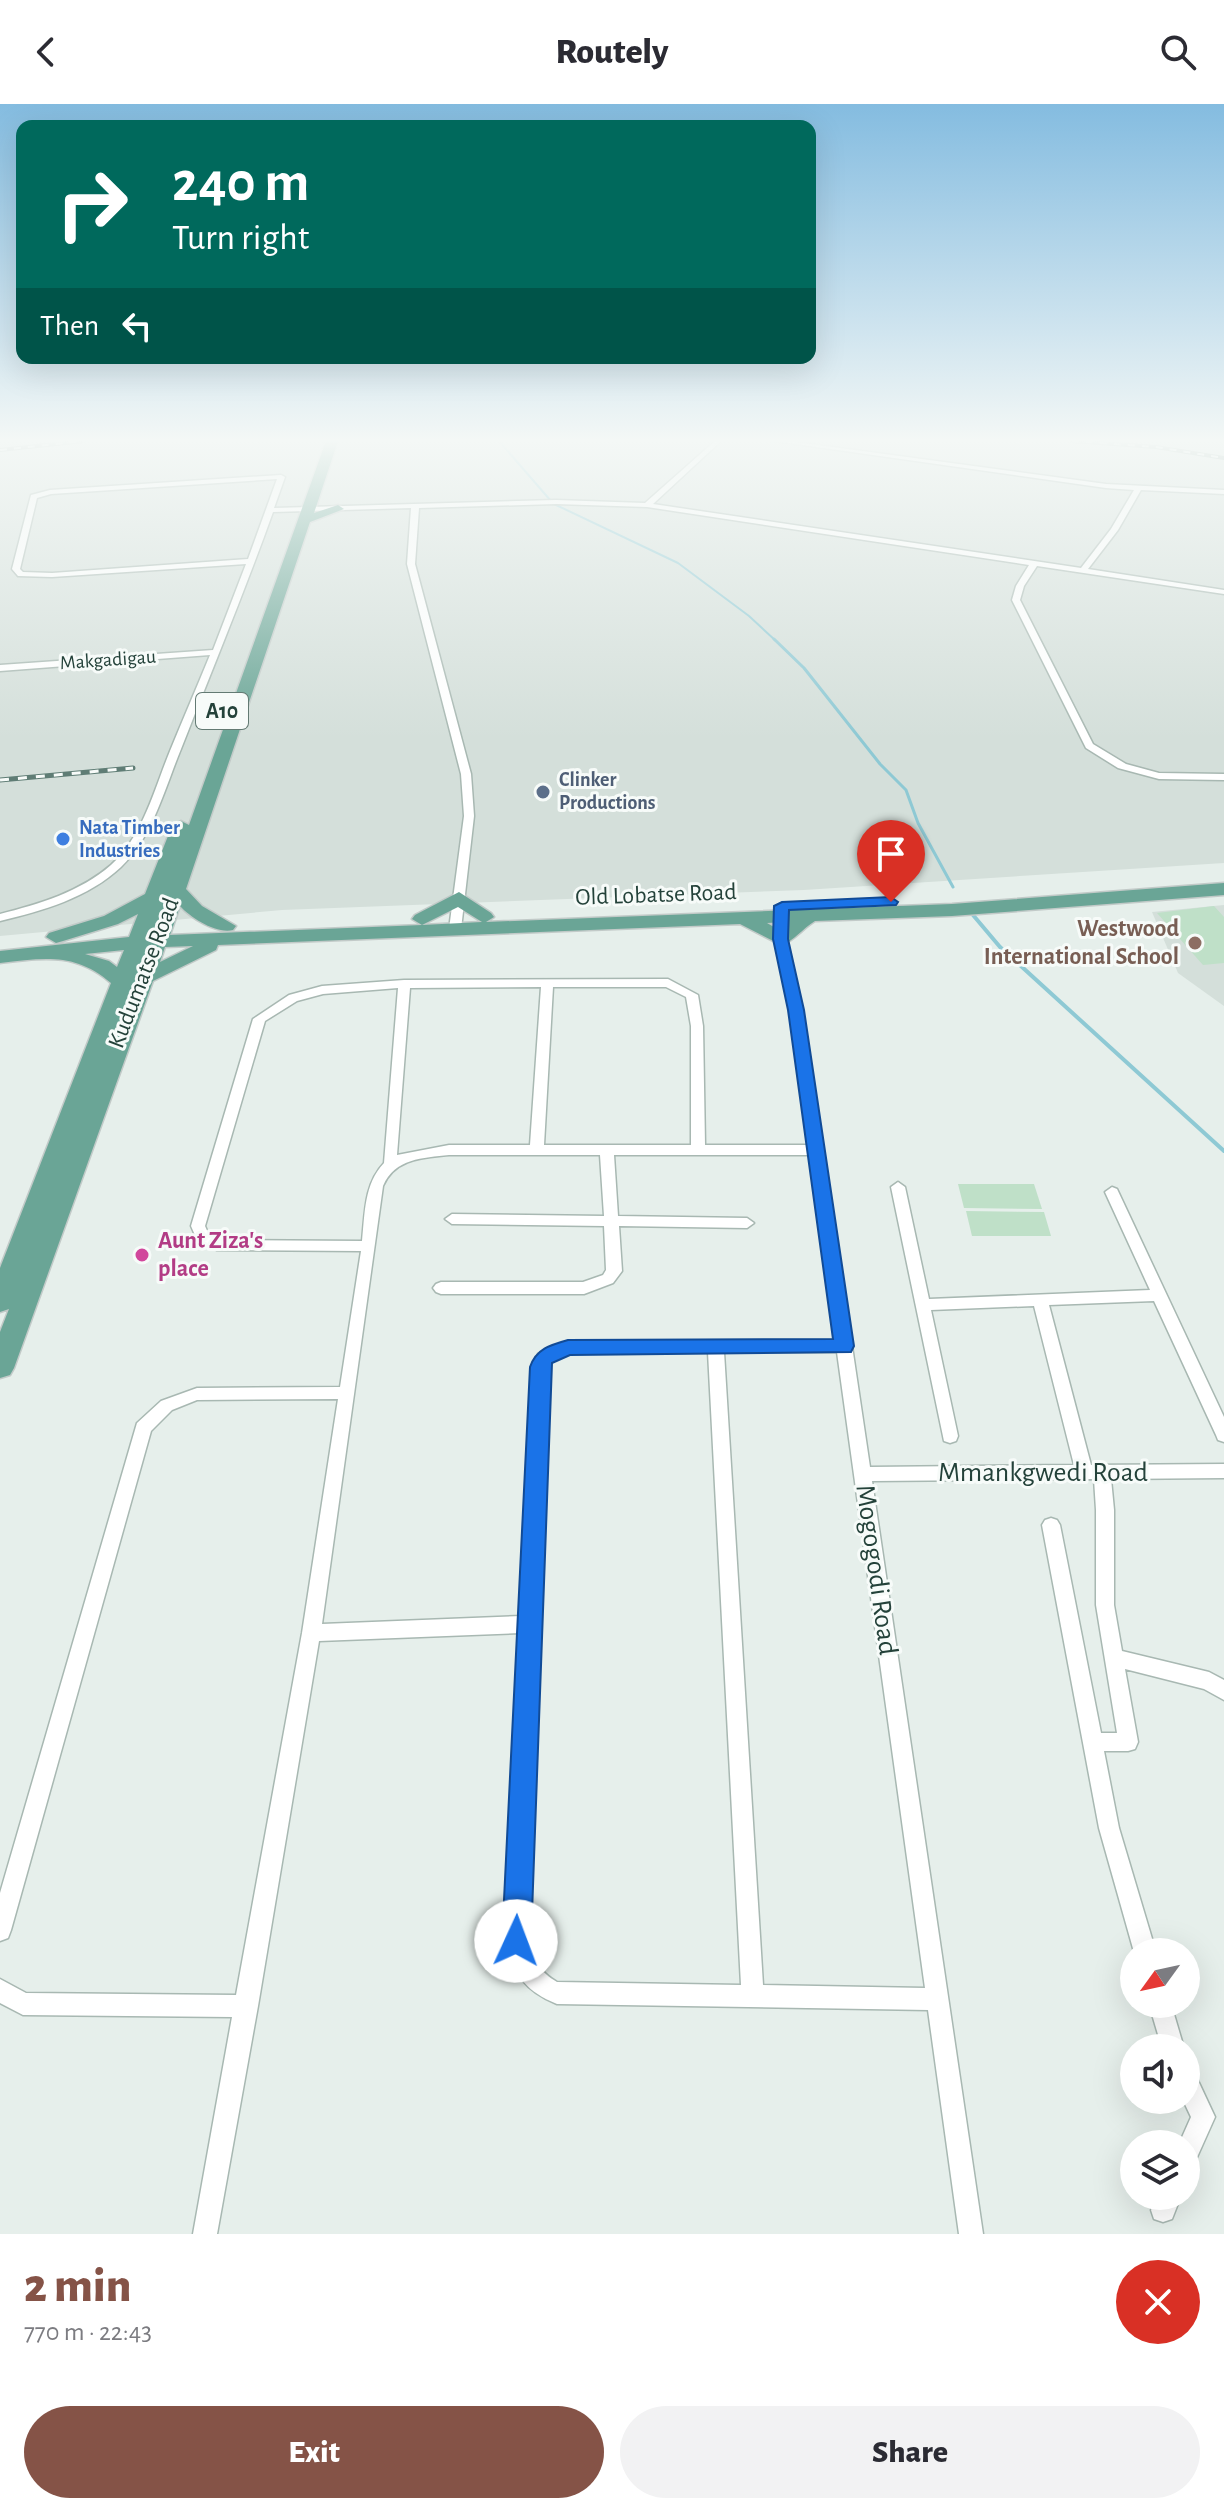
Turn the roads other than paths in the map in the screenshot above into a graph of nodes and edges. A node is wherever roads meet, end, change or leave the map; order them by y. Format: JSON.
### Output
{"nodes":[{"id":1,"x":23,"y":540,"type":"edge"},
{"id":2,"x":257,"y":540,"type":"edge"},
{"id":3,"x":293,"y":540,"type":"edge"},
{"id":4,"x":294,"y":540,"type":"edge"},
{"id":5,"x":413,"y":540,"type":"edge"},
{"id":6,"x":879,"y":540,"type":"edge"},
{"id":7,"x":1106,"y":540,"type":"edge"},
{"id":8,"x":249,"y":561,"type":"junction"},
{"id":9,"x":1034,"y":564,"type":"junction"},
{"id":10,"x":1083,"y":571,"type":"junction"},
{"id":11,"x":1224,"y":592,"type":"edge"},
{"id":12,"x":217,"y":652,"type":"junction"},
{"id":13,"x":0,"y":668,"type":"edge"},
{"id":14,"x":1224,"y":777,"type":"edge"},
{"id":15,"x":1224,"y":877,"type":"edge"},
{"id":16,"x":1224,"y":889,"type":"edge"},
{"id":17,"x":176,"y":890,"type":"junction"},
{"id":18,"x":155,"y":897,"type":"junction"},
{"id":19,"x":782,"y":911,"type":"junction"},
{"id":20,"x":457,"y":915,"type":"junction"},
{"id":21,"x":810,"y":916,"type":"junction"},
{"id":22,"x":0,"y":918,"type":"edge"},
{"id":23,"x":743,"y":918,"type":"junction"},
{"id":24,"x":226,"y":932,"type":"junction"},
{"id":25,"x":149,"y":936,"type":"junction"},
{"id":26,"x":56,"y":937,"type":"junction"},
{"id":27,"x":781,"y":939,"type":"junction"},
{"id":28,"x":0,"y":943,"type":"edge"},
{"id":29,"x":39,"y":953,"type":"junction"},
{"id":30,"x":0,"y":957,"type":"edge"},
{"id":31,"x":132,"y":980,"type":"junction"},
{"id":32,"x":547,"y":983,"type":"junction"},
{"id":33,"x":404,"y":984,"type":"junction"},
{"id":34,"x":537,"y":1150,"type":"junction"},
{"id":35,"x":607,"y":1150,"type":"junction"},
{"id":36,"x":698,"y":1150,"type":"junction"},
{"id":37,"x":816,"y":1150,"type":"junction"},
{"id":38,"x":390,"y":1162,"type":"junction"},
{"id":39,"x":898,"y":1187,"type":"dead end"},
{"id":40,"x":1112,"y":1192,"type":"dead end"},
{"id":41,"x":452,"y":1219,"type":"dead end"},
{"id":42,"x":612,"y":1221,"type":"junction"},
{"id":43,"x":747,"y":1223,"type":"dead end"},
{"id":44,"x":369,"y":1246,"type":"junction"},
{"id":45,"x":441,"y":1288,"type":"dead end"},
{"id":46,"x":1160,"y":1295,"type":"junction"},
{"id":47,"x":1040,"y":1301,"type":"junction"},
{"id":48,"x":0,"y":1302,"type":"edge"},
{"id":49,"x":922,"y":1305,"type":"junction"},
{"id":50,"x":844,"y":1346,"type":"junction"},
{"id":51,"x":716,"y":1347,"type":"junction"},
{"id":52,"x":0,"y":1368,"type":"edge"},
{"id":53,"x":347,"y":1393,"type":"junction"},
{"id":54,"x":1224,"y":1435,"type":"edge"},
{"id":55,"x":950,"y":1436,"type":"dead end"},
{"id":56,"x":1224,"y":1471,"type":"edge"},
{"id":57,"x":1093,"y":1472,"type":"junction"},
{"id":58,"x":862,"y":1474,"type":"junction"},
{"id":59,"x":1051,"y":1525,"type":"dead end"},
{"id":60,"x":530,"y":1624,"type":"junction"},
{"id":61,"x":311,"y":1633,"type":"junction"},
{"id":62,"x":1114,"y":1658,"type":"junction"},
{"id":63,"x":1224,"y":1691,"type":"edge"},
{"id":64,"x":1091,"y":1742,"type":"junction"},
{"id":65,"x":0,"y":1930,"type":"edge"},
{"id":66,"x":1141,"y":1938,"type":"edge"},
{"id":67,"x":0,"y":1990,"type":"edge"},
{"id":68,"x":753,"y":1996,"type":"junction"},
{"id":69,"x":937,"y":1999,"type":"junction"},
{"id":70,"x":247,"y":2006,"type":"junction"},
{"id":71,"x":1200,"y":2110,"type":"edge"},
{"id":72,"x":1197,"y":2130,"type":"edge"},
{"id":73,"x":205,"y":2234,"type":"edge"},
{"id":74,"x":971,"y":2234,"type":"edge"}],
"edges":[{"from":1,"to":8,"type":"street"},
{"from":2,"to":8,"type":"street"},
{"from":3,"to":18,"type":"main road","name":"Kudumatse Road","number":"A10"},
{"from":4,"to":17,"type":"main road","name":"Kudumatse Road","number":"A10"},
{"from":5,"to":20,"type":"street"},
{"from":6,"to":9,"type":"street"},
{"from":7,"to":10,"type":"street"},
{"from":8,"to":12,"type":"street"},
{"from":9,"to":10,"type":"street"},
{"from":9,"to":14,"type":"street"},
{"from":10,"to":11,"type":"street"},
{"from":12,"to":13,"type":"street","name":"Makgadigau"},
{"from":12,"to":22,"type":"street"},
{"from":15,"to":19,"type":"main road","name":"Old Lobatse Road"},
{"from":16,"to":21,"type":"main road","name":"Old Lobatse Road"},
{"from":17,"to":24,"type":"main road"},
{"from":17,"to":25,"type":"main road","name":"Kudumatse Road","number":"A10"},
{"from":18,"to":25,"type":"main road","name":"Kudumatse Road","number":"A10"},
{"from":18,"to":26,"type":"main road"},
{"from":19,"to":20,"type":"main road"},
{"from":19,"to":21,"type":"main road","name":"Old Lobatse Road"},
{"from":19,"to":23,"type":"main road","name":"Old Lobatse Road"},
{"from":19,"to":27,"type":"street","name":"Mogogodi Road"},
{"from":20,"to":23,"type":"main road","name":"Old Lobatse Road"},
{"from":20,"to":24,"type":"main road","name":"Old Lobatse Road"},
{"from":20,"to":24,"type":"main road"},
{"from":21,"to":27,"type":"main road"},
{"from":23,"to":27,"type":"main road"},
{"from":24,"to":25,"type":"main road"},
{"from":24,"to":31,"type":"main road"},
{"from":25,"to":26,"type":"main road"},
{"from":25,"to":29,"type":"main road"},
{"from":25,"to":31,"type":"main road","name":"Kudumatse Road","number":"A10"},
{"from":26,"to":28,"type":"main road"},
{"from":27,"to":37,"type":"street","name":"Mogogodi Road"},
{"from":29,"to":30,"type":"main road"},
{"from":29,"to":31,"type":"main road"},
{"from":31,"to":48,"type":"main road","name":"Kudumatse Road","number":"A10"},
{"from":31,"to":52,"type":"main road","name":"Kudumatse Road","number":"A10"},
{"from":32,"to":33,"type":"street"},
{"from":32,"to":34,"type":"street"},
{"from":32,"to":36,"type":"street"},
{"from":33,"to":38,"type":"street"},
{"from":33,"to":44,"type":"street"},
{"from":34,"to":35,"type":"street"},
{"from":34,"to":38,"type":"street"},
{"from":35,"to":36,"type":"street"},
{"from":35,"to":42,"type":"street"},
{"from":36,"to":37,"type":"street"},
{"from":37,"to":50,"type":"street","name":"Mogogodi Road"},
{"from":38,"to":44,"type":"street"},
{"from":39,"to":49,"type":"street"},
{"from":40,"to":46,"type":"street"},
{"from":41,"to":42,"type":"street"},
{"from":42,"to":43,"type":"street"},
{"from":42,"to":45,"type":"street"},
{"from":44,"to":53,"type":"street"},
{"from":46,"to":47,"type":"street"},
{"from":46,"to":54,"type":"street"},
{"from":47,"to":49,"type":"street"},
{"from":47,"to":57,"type":"street"},
{"from":49,"to":55,"type":"street"},
{"from":50,"to":51,"type":"street"},
{"from":50,"to":58,"type":"street","name":"Mogogodi Road"},
{"from":51,"to":60,"type":"street"},
{"from":51,"to":68,"type":"street"},
{"from":53,"to":61,"type":"street"},
{"from":53,"to":65,"type":"street"},
{"from":56,"to":57,"type":"street","name":"Mmankgwedi Road"},
{"from":57,"to":58,"type":"street","name":"Mmankgwedi Road"},
{"from":57,"to":62,"type":"street"},
{"from":58,"to":69,"type":"street","name":"Mogogodi Road"},
{"from":59,"to":64,"type":"street"},
{"from":60,"to":61,"type":"street"},
{"from":60,"to":68,"type":"street"},
{"from":61,"to":70,"type":"street"},
{"from":62,"to":63,"type":"street"},
{"from":62,"to":64,"type":"street"},
{"from":64,"to":66,"type":"street"},
{"from":67,"to":70,"type":"street"},
{"from":68,"to":69,"type":"street"},
{"from":69,"to":74,"type":"street","name":"Mogogodi Road"},
{"from":70,"to":73,"type":"street"},
{"from":71,"to":72,"type":"street"}]}
